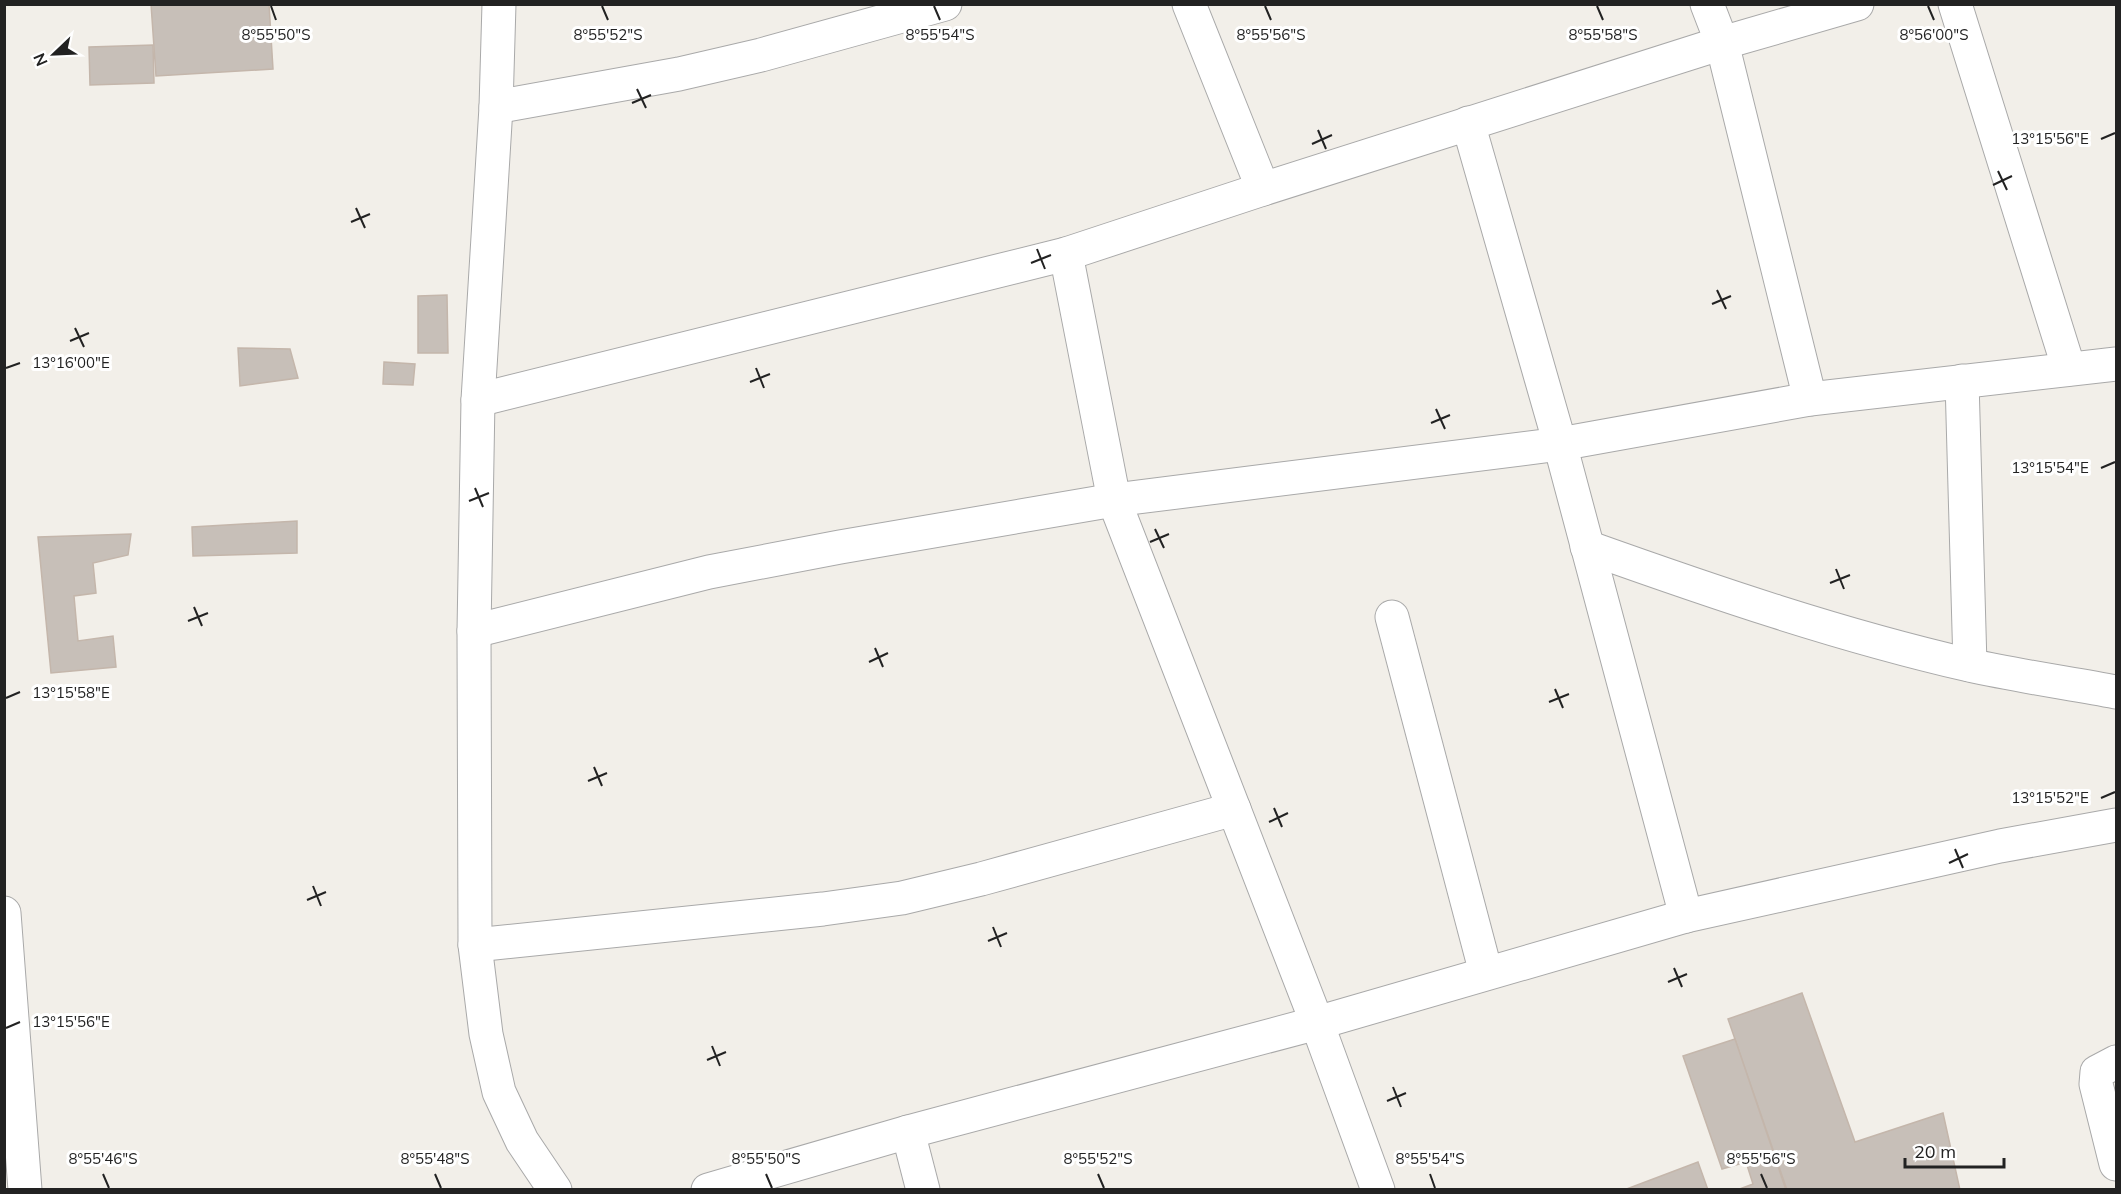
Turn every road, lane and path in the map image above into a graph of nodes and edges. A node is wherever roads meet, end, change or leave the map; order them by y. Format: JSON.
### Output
{"nodes":[{"id":1,"x":500,"y":4,"type":"edge"},
{"id":2,"x":945,"y":4,"type":"edge"},
{"id":3,"x":1189,"y":4,"type":"edge"},
{"id":4,"x":1707,"y":4,"type":"edge"},
{"id":5,"x":1857,"y":4,"type":"edge"},
{"id":6,"x":1955,"y":4,"type":"edge"},
{"id":7,"x":1722,"y":43,"type":"junction"},
{"id":8,"x":496,"y":107,"type":"junction"},
{"id":9,"x":1468,"y":123,"type":"junction"},
{"id":10,"x":1263,"y":189,"type":"junction"},
{"id":11,"x":1066,"y":254,"type":"junction"},
{"id":12,"x":2116,"y":364,"type":"edge"},
{"id":13,"x":2069,"y":369,"type":"junction"},
{"id":14,"x":1962,"y":381,"type":"junction"},
{"id":15,"x":1810,"y":399,"type":"junction"},
{"id":16,"x":478,"y":400,"type":"junction"},
{"id":17,"x":1560,"y":444,"type":"junction"},
{"id":18,"x":1114,"y":500,"type":"junction"},
{"id":19,"x":1587,"y":548,"type":"junction"},
{"id":20,"x":1392,"y":617,"type":"dead end"},
{"id":21,"x":474,"y":631,"type":"junction"},
{"id":22,"x":1970,"y":665,"type":"junction"},
{"id":23,"x":2116,"y":692,"type":"edge"},
{"id":24,"x":1234,"y":809,"type":"junction"},
{"id":25,"x":2116,"y":825,"type":"edge"},
{"id":26,"x":4,"y":913,"type":"edge"},
{"id":27,"x":1686,"y":916,"type":"junction"},
{"id":28,"x":475,"y":945,"type":"junction"},
{"id":29,"x":1486,"y":973,"type":"junction"},
{"id":30,"x":1317,"y":1023,"type":"junction"},
{"id":31,"x":2116,"y":1062,"type":"edge"},
{"id":32,"x":908,"y":1132,"type":"junction"},
{"id":33,"x":2116,"y":1164,"type":"edge"},
{"id":34,"x":25,"y":1190,"type":"edge"},
{"id":35,"x":555,"y":1190,"type":"edge"},
{"id":36,"x":708,"y":1190,"type":"edge"},
{"id":37,"x":923,"y":1190,"type":"edge"},
{"id":38,"x":1378,"y":1190,"type":"edge"}],
"edges":[{"from":1,"to":8,"type":"street"},
{"from":2,"to":8,"type":"street"},
{"from":3,"to":10,"type":"street"},
{"from":4,"to":7,"type":"street"},
{"from":5,"to":7,"type":"street"},
{"from":6,"to":13,"type":"street"},
{"from":7,"to":9,"type":"street"},
{"from":7,"to":15,"type":"street"},
{"from":8,"to":16,"type":"street"},
{"from":9,"to":10,"type":"street"},
{"from":9,"to":17,"type":"street"},
{"from":10,"to":11,"type":"street"},
{"from":11,"to":16,"type":"street"},
{"from":11,"to":18,"type":"street"},
{"from":12,"to":13,"type":"street"},
{"from":13,"to":14,"type":"street"},
{"from":14,"to":15,"type":"street"},
{"from":14,"to":22,"type":"street"},
{"from":15,"to":17,"type":"street"},
{"from":16,"to":21,"type":"street"},
{"from":17,"to":18,"type":"street"},
{"from":17,"to":19,"type":"street"},
{"from":18,"to":21,"type":"street"},
{"from":18,"to":24,"type":"street"},
{"from":19,"to":22,"type":"street"},
{"from":19,"to":27,"type":"street"},
{"from":20,"to":29,"type":"street"},
{"from":21,"to":28,"type":"street"},
{"from":22,"to":23,"type":"street"},
{"from":24,"to":28,"type":"street"},
{"from":24,"to":30,"type":"street"},
{"from":25,"to":27,"type":"street"},
{"from":26,"to":34,"type":"street"},
{"from":27,"to":29,"type":"street"},
{"from":28,"to":35,"type":"street"},
{"from":29,"to":30,"type":"street"},
{"from":30,"to":32,"type":"street"},
{"from":30,"to":38,"type":"street"},
{"from":31,"to":33,"type":"street"},
{"from":32,"to":36,"type":"street"},
{"from":32,"to":37,"type":"street"}]}
